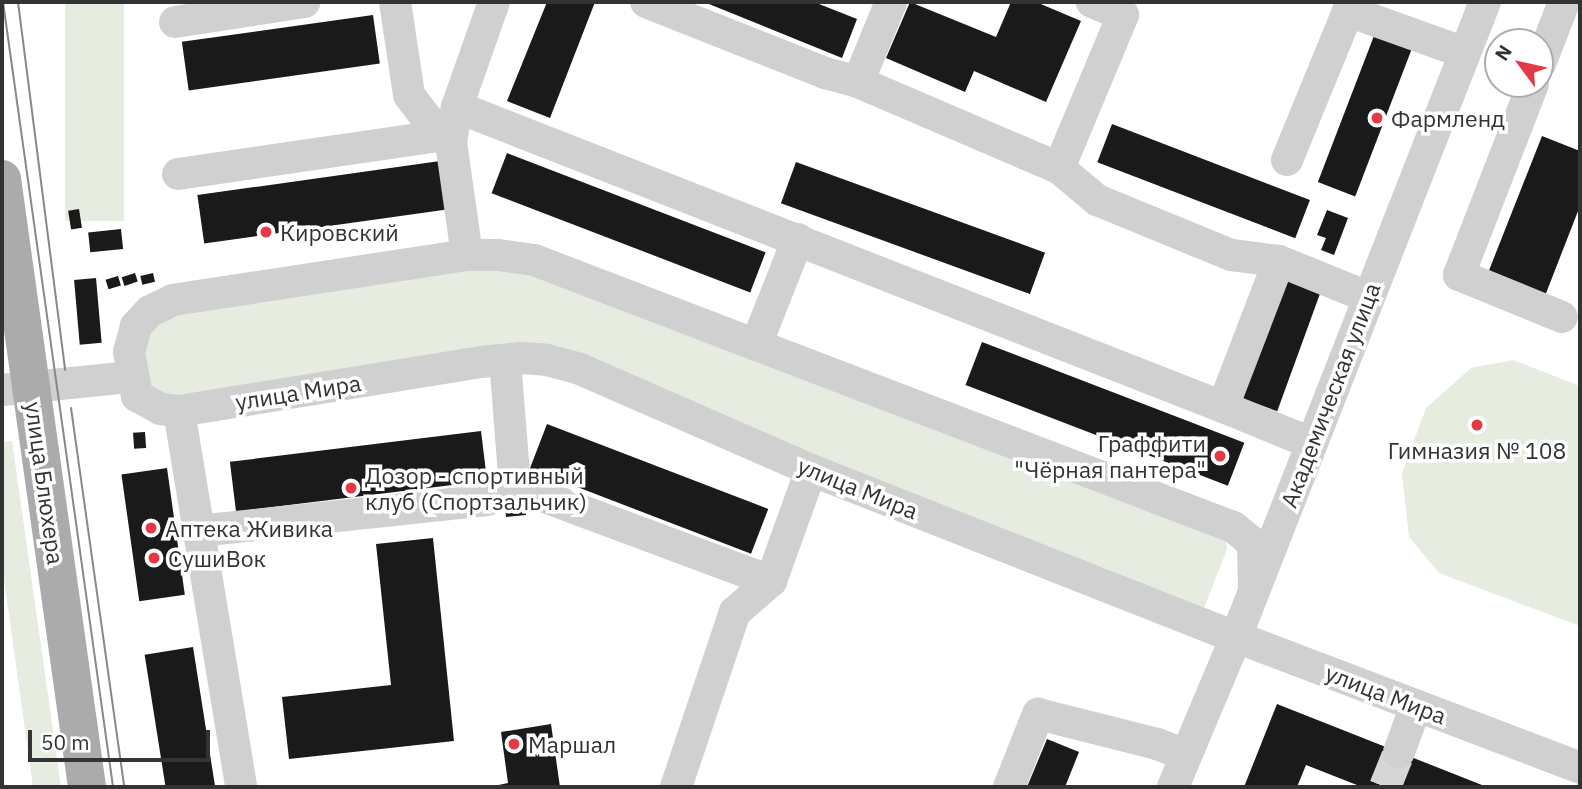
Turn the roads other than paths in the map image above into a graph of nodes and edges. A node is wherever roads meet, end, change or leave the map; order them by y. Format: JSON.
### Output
{"nodes":[{"id":1,"x":304,"y":2,"type":"edge"},
{"id":2,"x":396,"y":2,"type":"edge"},
{"id":3,"x":494,"y":2,"type":"edge"},
{"id":4,"x":646,"y":2,"type":"edge"},
{"id":5,"x":891,"y":2,"type":"edge"},
{"id":6,"x":1092,"y":2,"type":"edge"},
{"id":7,"x":1485,"y":2,"type":"edge"},
{"id":8,"x":1564,"y":2,"type":"edge"},
{"id":9,"x":175,"y":22,"type":"dead end"},
{"id":10,"x":1554,"y":28,"type":"edge"},
{"id":11,"x":1465,"y":53,"type":"junction"},
{"id":12,"x":858,"y":82,"type":"junction"},
{"id":13,"x":1528,"y":98,"type":"edge"},
{"id":14,"x":457,"y":107,"type":"junction"},
{"id":15,"x":446,"y":139,"type":"junction"},
{"id":16,"x":1287,"y":160,"type":"dead end"},
{"id":17,"x":1059,"y":168,"type":"junction"},
{"id":18,"x":178,"y":174,"type":"dead end"},
{"id":19,"x":2,"y":179,"type":"edge"},
{"id":20,"x":798,"y":239,"type":"junction"},
{"id":21,"x":467,"y":255,"type":"junction"},
{"id":22,"x":1279,"y":261,"type":"junction"},
{"id":23,"x":1368,"y":297,"type":"junction"},
{"id":24,"x":1562,"y":317,"type":"dead end"},
{"id":25,"x":756,"y":345,"type":"junction"},
{"id":26,"x":505,"y":360,"type":"junction"},
{"id":27,"x":131,"y":377,"type":"junction"},
{"id":28,"x":17,"y":388,"type":"edge"},
{"id":29,"x":1223,"y":407,"type":"junction"},
{"id":30,"x":179,"y":411,"type":"junction"},
{"id":31,"x":1311,"y":443,"type":"junction"},
{"id":32,"x":811,"y":470,"type":"junction"},
{"id":33,"x":487,"y":500,"type":"dead end"},
{"id":34,"x":198,"y":531,"type":"junction"},
{"id":35,"x":771,"y":581,"type":"junction"},
{"id":36,"x":1254,"y":588,"type":"junction"},
{"id":37,"x":1236,"y":637,"type":"junction"},
{"id":38,"x":1416,"y":706,"type":"junction"},
{"id":39,"x":1399,"y":752,"type":"tunnel mouth"},
{"id":40,"x":1186,"y":755,"type":"junction"},
{"id":41,"x":1568,"y":773,"type":"edge"},
{"id":42,"x":87,"y":787,"type":"edge"},
{"id":43,"x":241,"y":787,"type":"edge"},
{"id":44,"x":676,"y":787,"type":"edge"},
{"id":45,"x":1009,"y":787,"type":"edge"},
{"id":46,"x":1173,"y":787,"type":"edge"}],
"edges":[{"from":1,"to":9,"type":"street"},
{"from":2,"to":15,"type":"street"},
{"from":3,"to":14,"type":"street"},
{"from":4,"to":12,"type":"street"},
{"from":5,"to":12,"type":"street"},
{"from":6,"to":17,"type":"street"},
{"from":7,"to":11,"type":"street","name":"Академическая улица"},
{"from":8,"to":10,"type":"street"},
{"from":11,"to":16,"type":"street"},
{"from":11,"to":23,"type":"street","name":"Академическая улица"},
{"from":12,"to":17,"type":"street"},
{"from":13,"to":24,"type":"street"},
{"from":14,"to":15,"type":"street"},
{"from":14,"to":20,"type":"street"},
{"from":15,"to":18,"type":"street"},
{"from":15,"to":21,"type":"street"},
{"from":17,"to":22,"type":"street"},
{"from":19,"to":28,"type":"main road","name":"улица Блюхера"},
{"from":20,"to":25,"type":"street"},
{"from":20,"to":29,"type":"street"},
{"from":21,"to":25,"type":"street"},
{"from":21,"to":27,"type":"street"},
{"from":22,"to":23,"type":"street"},
{"from":22,"to":29,"type":"street"},
{"from":23,"to":31,"type":"street","name":"Академическая улица"},
{"from":25,"to":36,"type":"street"},
{"from":26,"to":30,"type":"street","name":"улица Мира"},
{"from":26,"to":32,"type":"street","name":"улица Мира"},
{"from":26,"to":35,"type":"street"},
{"from":27,"to":28,"type":"street"},
{"from":27,"to":30,"type":"street","name":"улица Мира"},
{"from":28,"to":42,"type":"main road","name":"улица Блюхера"},
{"from":29,"to":31,"type":"street"},
{"from":30,"to":34,"type":"street"},
{"from":31,"to":36,"type":"street","name":"Академическая улица"},
{"from":32,"to":35,"type":"street"},
{"from":32,"to":37,"type":"street","name":"улица Мира"},
{"from":33,"to":34,"type":"street"},
{"from":34,"to":43,"type":"street"},
{"from":35,"to":44,"type":"street"},
{"from":36,"to":37,"type":"street","name":"Академическая улица"},
{"from":37,"to":38,"type":"street","name":"улица Мира"},
{"from":37,"to":40,"type":"street","name":"Академическая улица"},
{"from":38,"to":39,"type":"street"},
{"from":38,"to":41,"type":"street","name":"улица Мира"},
{"from":40,"to":45,"type":"street"},
{"from":40,"to":46,"type":"street","name":"Академическая улица"}]}
